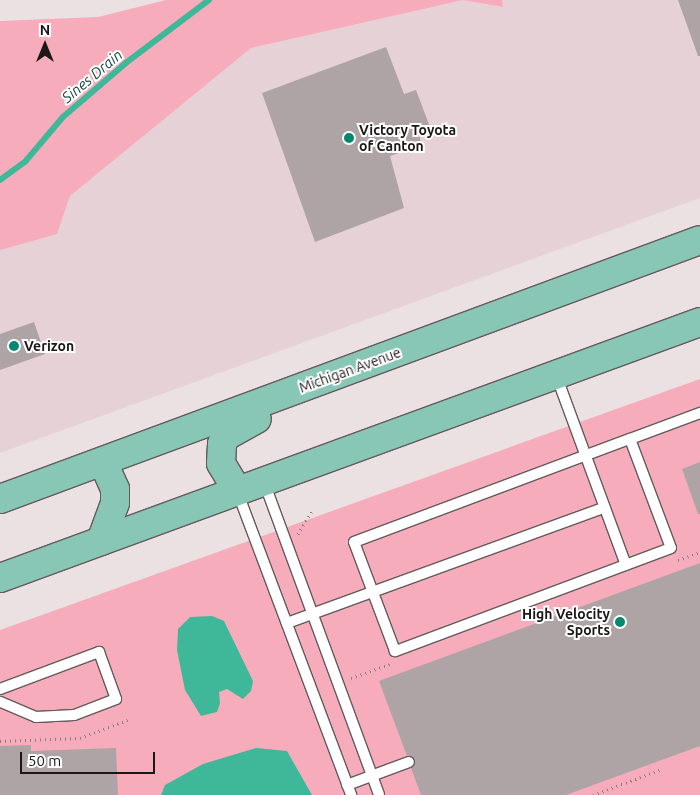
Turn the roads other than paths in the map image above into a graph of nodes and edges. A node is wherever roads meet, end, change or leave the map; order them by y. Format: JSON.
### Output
{"nodes":[{"id":1,"x":700,"y":240,"type":"edge"},
{"id":2,"x":700,"y":322,"type":"edge"},
{"id":3,"x":426,"y":342,"type":"junction"},
{"id":4,"x":556,"y":374,"type":"junction"},
{"id":5,"x":700,"y":414,"type":"edge"},
{"id":6,"x":630,"y":439,"type":"junction"},
{"id":7,"x":586,"y":456,"type":"junction"},
{"id":8,"x":103,"y":462,"type":"junction"},
{"id":9,"x":264,"y":481,"type":"junction"},
{"id":10,"x":237,"y":490,"type":"junction"},
{"id":11,"x":0,"y":499,"type":"edge"},
{"id":12,"x":605,"y":507,"type":"junction"},
{"id":13,"x":101,"y":541,"type":"junction"},
{"id":14,"x":626,"y":565,"type":"junction"},
{"id":15,"x":0,"y":578,"type":"edge"},
{"id":16,"x":373,"y":591,"type":"junction"},
{"id":17,"x":313,"y":613,"type":"junction"},
{"id":18,"x":287,"y":623,"type":"junction"},
{"id":19,"x":0,"y":689,"type":"edge"},
{"id":20,"x":0,"y":702,"type":"edge"},
{"id":21,"x":409,"y":762,"type":"dead end"},
{"id":22,"x":372,"y":776,"type":"junction"},
{"id":23,"x":349,"y":790,"type":"edge"},
{"id":24,"x":379,"y":795,"type":"edge"}],
"edges":[{"from":1,"to":3,"type":"main road","name":"Michigan Avenue"},
{"from":2,"to":4,"type":"main road"},
{"from":3,"to":8,"type":"main road","name":"Michigan Avenue"},
{"from":3,"to":10,"type":"main road"},
{"from":4,"to":7,"type":"lane"},
{"from":4,"to":9,"type":"main road"},
{"from":5,"to":6,"type":"lane"},
{"from":6,"to":7,"type":"lane"},
{"from":6,"to":14,"type":"lane"},
{"from":7,"to":12,"type":"lane"},
{"from":7,"to":16,"type":"lane"},
{"from":8,"to":11,"type":"main road","name":"Michigan Avenue"},
{"from":8,"to":13,"type":"main road"},
{"from":9,"to":10,"type":"main road"},
{"from":9,"to":17,"type":"lane"},
{"from":10,"to":13,"type":"main road"},
{"from":10,"to":18,"type":"lane"},
{"from":12,"to":14,"type":"lane"},
{"from":12,"to":16,"type":"lane"},
{"from":13,"to":15,"type":"main road"},
{"from":14,"to":16,"type":"lane"},
{"from":16,"to":17,"type":"lane"},
{"from":17,"to":18,"type":"lane"},
{"from":17,"to":22,"type":"lane"},
{"from":18,"to":23,"type":"lane"},
{"from":19,"to":20,"type":"lane"},
{"from":21,"to":22,"type":"lane"},
{"from":22,"to":23,"type":"lane"},
{"from":22,"to":24,"type":"lane"}]}
